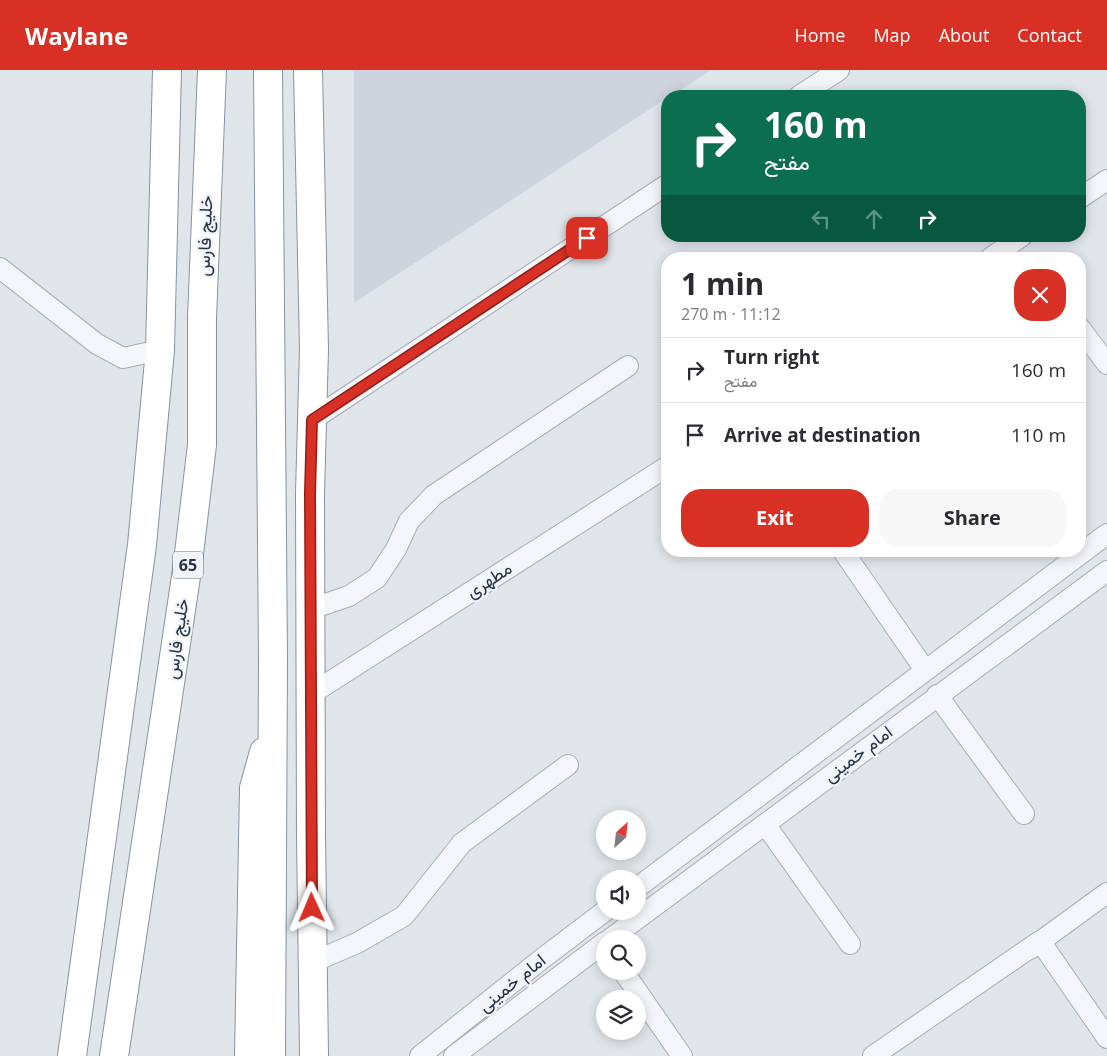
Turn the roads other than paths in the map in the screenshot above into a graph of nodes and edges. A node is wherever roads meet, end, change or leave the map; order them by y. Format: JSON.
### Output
{"nodes":[{"id":1,"x":167,"y":70,"type":"edge"},
{"id":2,"x":212,"y":70,"type":"edge"},
{"id":3,"x":268,"y":70,"type":"edge"},
{"id":4,"x":308,"y":70,"type":"edge"},
{"id":5,"x":839,"y":70,"type":"edge"},
{"id":6,"x":809,"y":90,"type":"edge"},
{"id":7,"x":1107,"y":180,"type":"edge"},
{"id":8,"x":661,"y":189,"type":"edge"},
{"id":9,"x":1086,"y":194,"type":"edge"},
{"id":10,"x":1013,"y":242,"type":"edge"},
{"id":11,"x":998,"y":252,"type":"edge"},
{"id":12,"x":0,"y":268,"type":"edge"},
{"id":13,"x":1086,"y":336,"type":"edge"},
{"id":14,"x":160,"y":350,"type":"junction"},
{"id":15,"x":1107,"y":364,"type":"edge"},
{"id":16,"x":628,"y":366,"type":"dead end"},
{"id":17,"x":312,"y":420,"type":"junction"},
{"id":18,"x":661,"y":470,"type":"edge"},
{"id":19,"x":1107,"y":534,"type":"edge"},
{"id":20,"x":1086,"y":550,"type":"edge"},
{"id":21,"x":847,"y":557,"type":"edge"},
{"id":22,"x":1076,"y":557,"type":"edge"},
{"id":23,"x":1107,"y":571,"type":"edge"},
{"id":24,"x":311,"y":609,"type":"junction"},
{"id":25,"x":925,"y":670,"type":"junction"},
{"id":26,"x":311,"y":694,"type":"junction"},
{"id":27,"x":937,"y":695,"type":"junction"},
{"id":28,"x":274,"y":721,"type":"junction"},
{"id":29,"x":568,"y":765,"type":"dead end"},
{"id":30,"x":1024,"y":814,"type":"dead end"},
{"id":31,"x":765,"y":824,"type":"junction"},
{"id":32,"x":646,"y":881,"type":"edge"},
{"id":33,"x":1107,"y":893,"type":"edge"},
{"id":34,"x":596,"y":918,"type":"edge"},
{"id":35,"x":622,"y":930,"type":"edge"},
{"id":36,"x":1040,"y":941,"type":"junction"},
{"id":37,"x":850,"y":944,"type":"dead end"},
{"id":38,"x":596,"y":949,"type":"edge"},
{"id":39,"x":543,"y":958,"type":"junction"},
{"id":40,"x":313,"y":962,"type":"junction"},
{"id":41,"x":558,"y":977,"type":"junction"},
{"id":42,"x":629,"y":980,"type":"edge"},
{"id":43,"x":1107,"y":1038,"type":"edge"},
{"id":44,"x":428,"y":1053,"type":"edge"},
{"id":45,"x":72,"y":1056,"type":"edge"},
{"id":46,"x":114,"y":1056,"type":"edge"},
{"id":47,"x":249,"y":1056,"type":"edge"},
{"id":48,"x":271,"y":1056,"type":"edge"},
{"id":49,"x":314,"y":1056,"type":"edge"},
{"id":50,"x":454,"y":1056,"type":"edge"},
{"id":51,"x":682,"y":1056,"type":"edge"},
{"id":52,"x":874,"y":1056,"type":"edge"},
{"id":53,"x":881,"y":1056,"type":"edge"}],
"edges":[{"from":1,"to":14,"type":"highway"},
{"from":2,"to":46,"type":"highway","name":"خلیج فارس","number":"65"},
{"from":3,"to":28,"type":"highway"},
{"from":4,"to":17,"type":"highway"},
{"from":5,"to":6,"type":"street"},
{"from":7,"to":9,"type":"street"},
{"from":8,"to":17,"type":"street"},
{"from":10,"to":11,"type":"street"},
{"from":12,"to":14,"type":"street"},
{"from":13,"to":15,"type":"street"},
{"from":14,"to":45,"type":"highway"},
{"from":16,"to":24,"type":"street"},
{"from":17,"to":24,"type":"highway"},
{"from":18,"to":26,"type":"street","name":"مطهری"},
{"from":19,"to":20,"type":"street","name":"امام خمینی"},
{"from":21,"to":25,"type":"street"},
{"from":22,"to":25,"type":"street","name":"امام خمینی"},
{"from":23,"to":27,"type":"street","name":"امام خمینی"},
{"from":24,"to":26,"type":"highway"},
{"from":25,"to":32,"type":"street","name":"امام خمینی"},
{"from":26,"to":40,"type":"highway"},
{"from":27,"to":30,"type":"street"},
{"from":27,"to":31,"type":"street","name":"امام خمینی"},
{"from":28,"to":47,"type":"highway"},
{"from":28,"to":48,"type":"highway"},
{"from":29,"to":40,"type":"street"},
{"from":31,"to":35,"type":"street","name":"امام خمینی"},
{"from":31,"to":37,"type":"street"},
{"from":33,"to":36,"type":"street"},
{"from":34,"to":39,"type":"street","name":"امام خمینی"},
{"from":36,"to":43,"type":"street"},
{"from":36,"to":52,"type":"street"},
{"from":36,"to":53,"type":"street"},
{"from":38,"to":41,"type":"street","name":"امام خمینی"},
{"from":39,"to":41,"type":"street"},
{"from":39,"to":44,"type":"street","name":"امام خمینی"},
{"from":40,"to":49,"type":"highway"},
{"from":41,"to":50,"type":"street","name":"امام خمینی"},
{"from":42,"to":51,"type":"street"}]}
